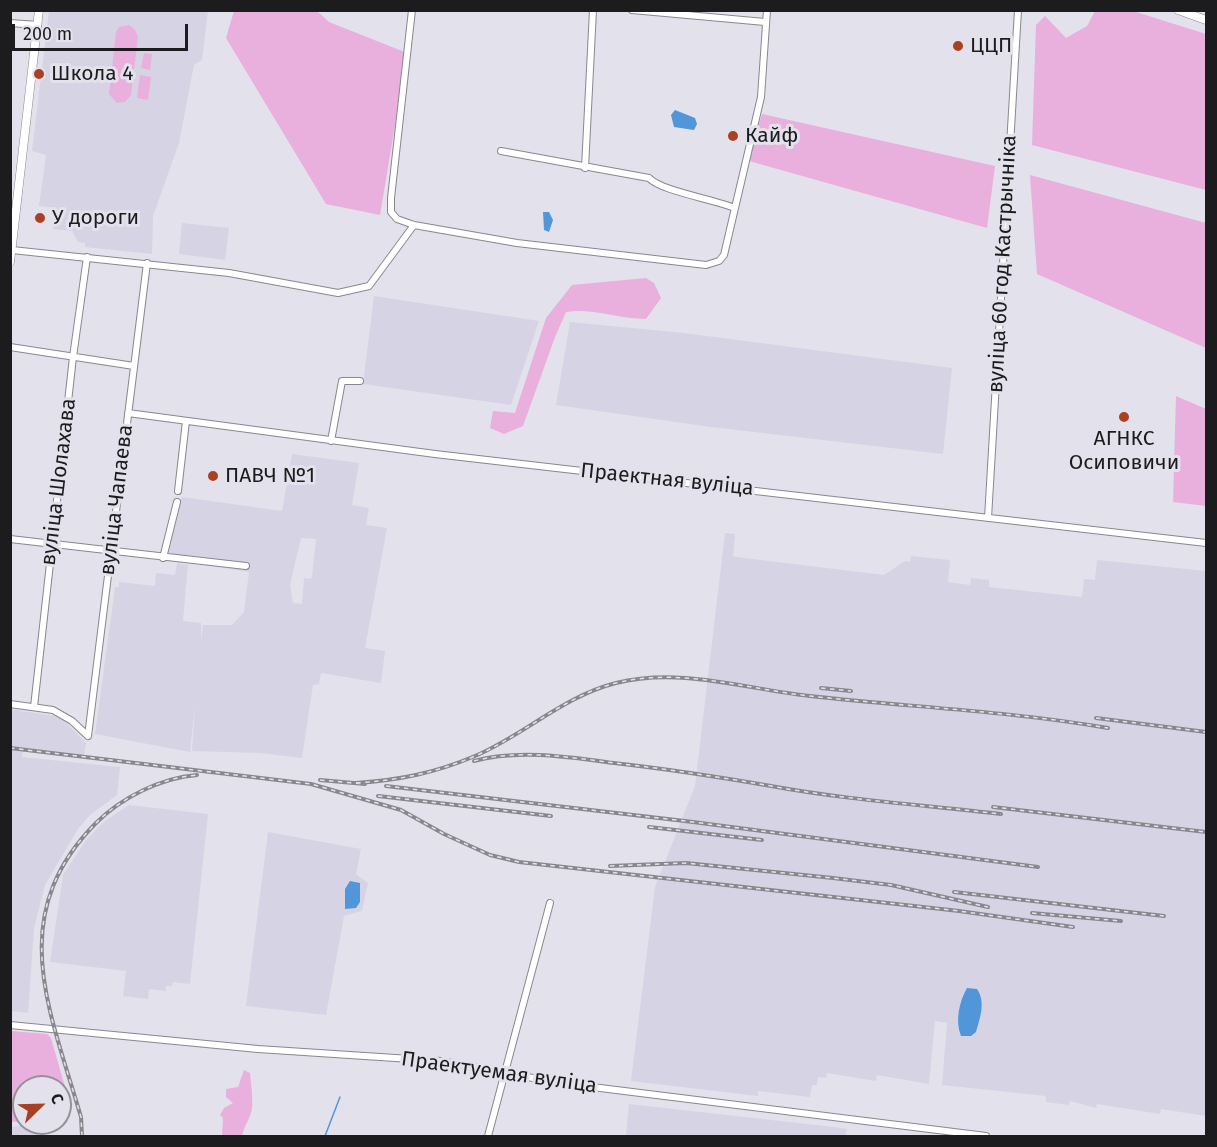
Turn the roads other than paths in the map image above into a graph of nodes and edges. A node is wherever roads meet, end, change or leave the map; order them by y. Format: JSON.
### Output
{"nodes":[{"id":1,"x":39,"y":10,"type":"edge"},
{"id":2,"x":412,"y":10,"type":"edge"},
{"id":3,"x":593,"y":10,"type":"edge"},
{"id":4,"x":632,"y":10,"type":"edge"},
{"id":5,"x":767,"y":10,"type":"edge"},
{"id":6,"x":1018,"y":10,"type":"edge"},
{"id":7,"x":1178,"y":10,"type":"edge"},
{"id":8,"x":1206,"y":20,"type":"edge"},
{"id":9,"x":765,"y":22,"type":"junction"},
{"id":10,"x":10,"y":23,"type":"edge"},
{"id":11,"x":38,"y":25,"type":"junction"},
{"id":12,"x":501,"y":151,"type":"dead end"},
{"id":13,"x":585,"y":168,"type":"junction"},
{"id":14,"x":735,"y":208,"type":"junction"},
{"id":15,"x":414,"y":225,"type":"junction"},
{"id":16,"x":12,"y":236,"type":"edge"},
{"id":17,"x":12,"y":250,"type":"junction"},
{"id":18,"x":87,"y":257,"type":"junction"},
{"id":19,"x":10,"y":262,"type":"edge"},
{"id":20,"x":147,"y":263,"type":"junction"},
{"id":21,"x":10,"y":347,"type":"edge"},
{"id":22,"x":73,"y":357,"type":"junction"},
{"id":23,"x":134,"y":366,"type":"junction"},
{"id":24,"x":360,"y":381,"type":"dead end"},
{"id":25,"x":128,"y":413,"type":"junction"},
{"id":26,"x":186,"y":422,"type":"junction"},
{"id":27,"x":332,"y":441,"type":"junction"},
{"id":28,"x":178,"y":491,"type":"dead end"},
{"id":29,"x":177,"y":501,"type":"dead end"},
{"id":30,"x":988,"y":518,"type":"junction"},
{"id":31,"x":10,"y":539,"type":"edge"},
{"id":32,"x":1206,"y":543,"type":"edge"},
{"id":33,"x":52,"y":544,"type":"junction"},
{"id":34,"x":111,"y":550,"type":"junction"},
{"id":35,"x":163,"y":558,"type":"junction"},
{"id":36,"x":246,"y":566,"type":"dead end"},
{"id":37,"x":10,"y":704,"type":"edge"},
{"id":38,"x":33,"y":707,"type":"junction"},
{"id":39,"x":550,"y":903,"type":"dead end"},
{"id":40,"x":10,"y":1025,"type":"edge"},
{"id":41,"x":505,"y":1074,"type":"junction"},
{"id":42,"x":488,"y":1137,"type":"edge"},
{"id":43,"x":986,"y":1137,"type":"edge"}],
"edges":[{"from":1,"to":11,"type":"main road"},
{"from":2,"to":15,"type":"street"},
{"from":3,"to":13,"type":"street"},
{"from":4,"to":9,"type":"street"},
{"from":5,"to":9,"type":"street"},
{"from":6,"to":30,"type":"street","name":"вуліца 60 год Кастрычніка"},
{"from":7,"to":8,"type":"main road"},
{"from":9,"to":14,"type":"street"},
{"from":10,"to":11,"type":"street"},
{"from":11,"to":16,"type":"main road"},
{"from":12,"to":13,"type":"street"},
{"from":13,"to":14,"type":"street"},
{"from":14,"to":15,"type":"street"},
{"from":15,"to":20,"type":"street"},
{"from":16,"to":17,"type":"main road"},
{"from":17,"to":18,"type":"street"},
{"from":17,"to":19,"type":"main road"},
{"from":18,"to":20,"type":"street"},
{"from":18,"to":22,"type":"street","name":"вуліца Шолахава"},
{"from":20,"to":23,"type":"street","name":"вуліца Чапаева"},
{"from":21,"to":22,"type":"street"},
{"from":22,"to":23,"type":"street"},
{"from":22,"to":33,"type":"street","name":"вуліца Шолахава"},
{"from":23,"to":25,"type":"street","name":"вуліца Чапаева"},
{"from":24,"to":27,"type":"street"},
{"from":25,"to":26,"type":"street","name":"Праектная вуліца"},
{"from":25,"to":34,"type":"street","name":"вуліца Чапаева"},
{"from":26,"to":27,"type":"street","name":"Праектная вуліца"},
{"from":26,"to":28,"type":"street"},
{"from":27,"to":30,"type":"street","name":"Праектная вуліца"},
{"from":29,"to":35,"type":"street"},
{"from":30,"to":32,"type":"street","name":"Праектная вуліца"},
{"from":31,"to":33,"type":"street"},
{"from":33,"to":34,"type":"street"},
{"from":33,"to":38,"type":"street","name":"вуліца Шолахава"},
{"from":34,"to":35,"type":"street"},
{"from":34,"to":38,"type":"street","name":"вуліца Чапаева"},
{"from":35,"to":36,"type":"street"},
{"from":37,"to":38,"type":"street"},
{"from":39,"to":41,"type":"street"},
{"from":40,"to":41,"type":"street","name":"Праектуемая вуліца"},
{"from":41,"to":42,"type":"street"},
{"from":41,"to":43,"type":"street","name":"Праектуемая вуліца"}]}
